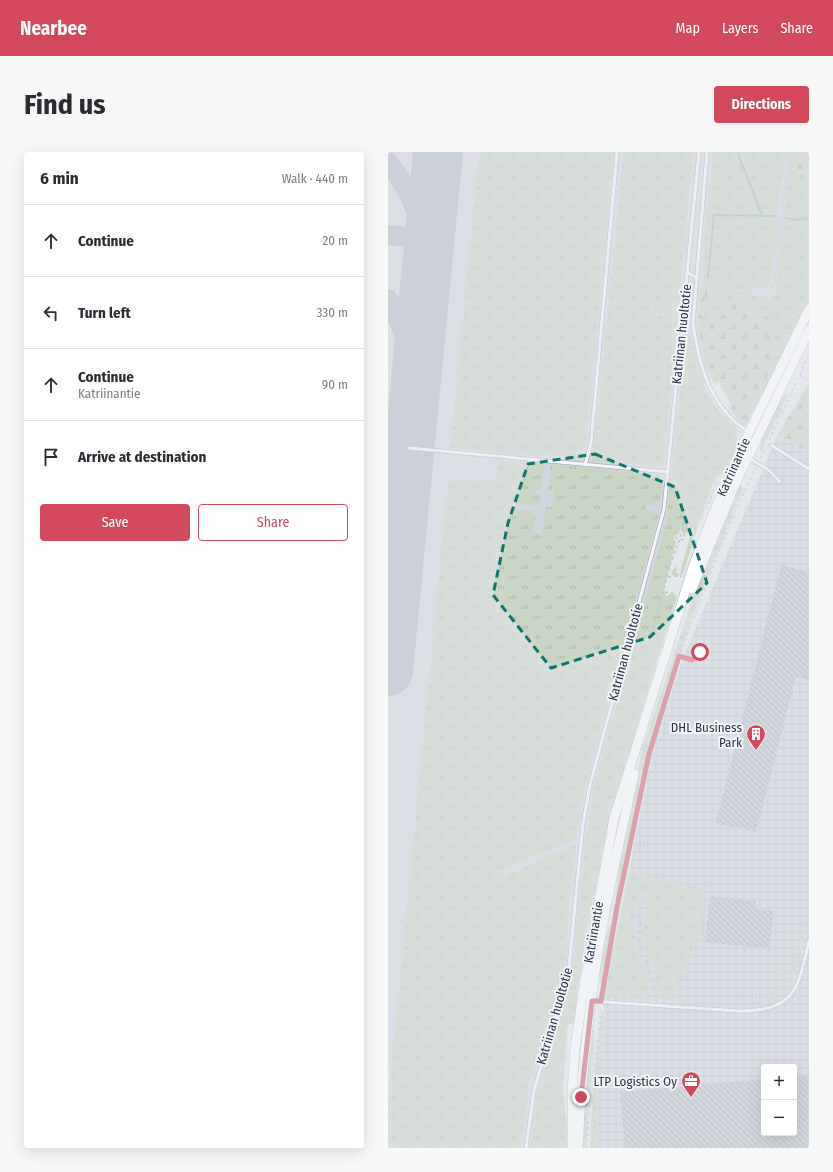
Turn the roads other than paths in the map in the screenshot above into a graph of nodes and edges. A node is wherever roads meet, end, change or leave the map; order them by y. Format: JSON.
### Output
{"nodes":[{"id":1,"x":617,"y":152,"type":"edge"},
{"id":2,"x":699,"y":152,"type":"edge"},
{"id":3,"x":707,"y":152,"type":"edge"},
{"id":4,"x":687,"y":272,"type":"junction"},
{"id":5,"x":697,"y":278,"type":"junction"},
{"id":6,"x":809,"y":309,"type":"edge"},
{"id":7,"x":809,"y":330,"type":"edge"},
{"id":8,"x":744,"y":429,"type":"dead end"},
{"id":9,"x":770,"y":446,"type":"dead end"},
{"id":10,"x":410,"y":448,"type":"dead end"},
{"id":11,"x":738,"y":453,"type":"junction"},
{"id":12,"x":748,"y":457,"type":"junction"},
{"id":13,"x":585,"y":465,"type":"junction"},
{"id":14,"x":809,"y":469,"type":"edge"},
{"id":15,"x":668,"y":472,"type":"junction"},
{"id":16,"x":780,"y":482,"type":"dead end"},
{"id":17,"x":674,"y":632,"type":"junction"},
{"id":18,"x":644,"y":721,"type":"junction"},
{"id":19,"x":809,"y":941,"type":"edge"},
{"id":20,"x":582,"y":1000,"type":"junction"},
{"id":21,"x":597,"y":1001,"type":"junction"},
{"id":22,"x":526,"y":1148,"type":"edge"},
{"id":23,"x":572,"y":1148,"type":"edge"},
{"id":24,"x":577,"y":1148,"type":"edge"}],
"edges":[{"from":1,"to":13,"type":"lane"},
{"from":2,"to":4,"type":"lane","name":"Katriinan huoltotie"},
{"from":3,"to":5,"type":"lane"},
{"from":4,"to":5,"type":"lane"},
{"from":4,"to":15,"type":"lane","name":"Katriinan huoltotie"},
{"from":5,"to":8,"type":"lane"},
{"from":6,"to":11,"type":"main road","name":"Katriinantie"},
{"from":7,"to":12,"type":"main road","name":"Katriinantie"},
{"from":9,"to":14,"type":"lane"},
{"from":10,"to":13,"type":"lane"},
{"from":11,"to":12,"type":"lane"},
{"from":11,"to":17,"type":"main road","name":"Katriinantie"},
{"from":12,"to":16,"type":"lane"},
{"from":12,"to":17,"type":"main road","name":"Katriinantie"},
{"from":13,"to":15,"type":"lane"},
{"from":15,"to":22,"type":"lane","name":"Katriinan huoltotie"},
{"from":17,"to":18,"type":"main road","name":"Katriinantie"},
{"from":18,"to":20,"type":"main road","name":"Katriinantie"},
{"from":18,"to":21,"type":"main road","name":"Katriinantie"},
{"from":19,"to":21,"type":"lane"},
{"from":20,"to":21,"type":"lane"},
{"from":20,"to":23,"type":"main road","name":"Katriinantie"},
{"from":21,"to":24,"type":"main road","name":"Katriinantie"}]}
